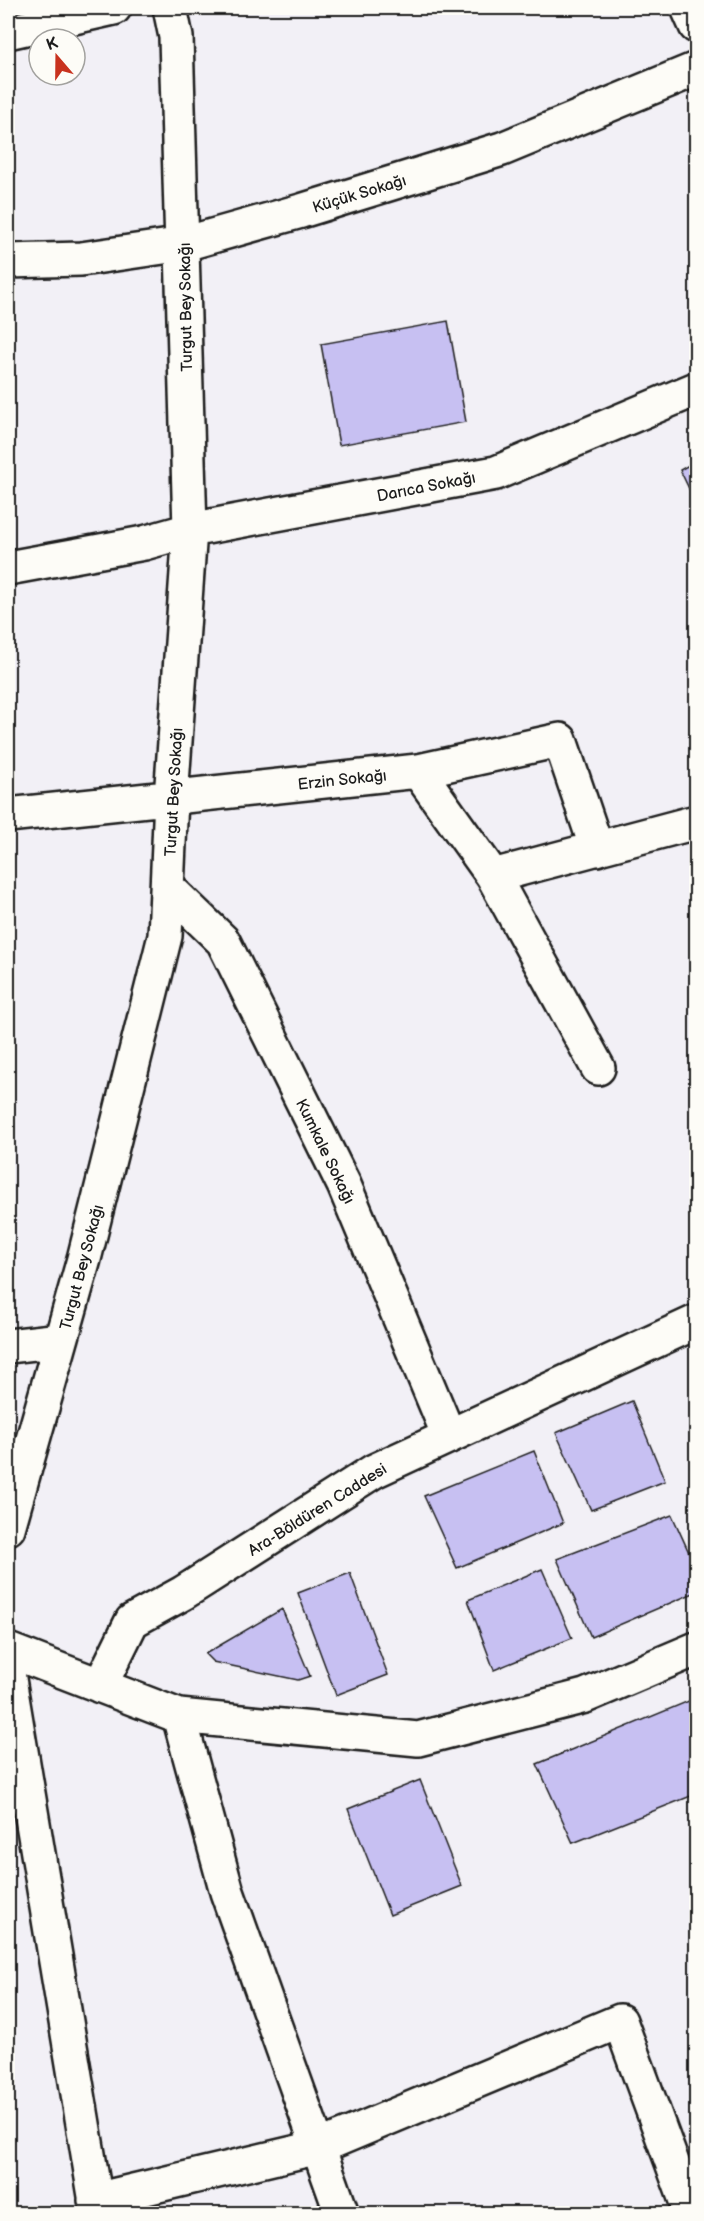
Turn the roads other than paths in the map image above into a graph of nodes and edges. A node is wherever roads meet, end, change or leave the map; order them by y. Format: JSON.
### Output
{"nodes":[{"id":1,"x":114,"y":8,"type":"edge"},
{"id":2,"x":688,"y":8,"type":"edge"},
{"id":3,"x":173,"y":22,"type":"edge"},
{"id":4,"x":696,"y":26,"type":"edge"},
{"id":5,"x":8,"y":32,"type":"edge"},
{"id":6,"x":696,"y":69,"type":"edge"},
{"id":7,"x":183,"y":244,"type":"junction"},
{"id":8,"x":8,"y":261,"type":"edge"},
{"id":9,"x":696,"y":389,"type":"edge"},
{"id":10,"x":190,"y":530,"type":"junction"},
{"id":11,"x":8,"y":568,"type":"edge"},
{"id":12,"x":418,"y":771,"type":"junction"},
{"id":13,"x":171,"y":798,"type":"junction"},
{"id":14,"x":8,"y":815,"type":"edge"},
{"id":15,"x":696,"y":822,"type":"edge"},
{"id":16,"x":597,"y":849,"type":"junction"},
{"id":17,"x":494,"y":876,"type":"junction"},
{"id":18,"x":168,"y":888,"type":"junction"},
{"id":19,"x":598,"y":1068,"type":"dead end"},
{"id":20,"x":695,"y":1328,"type":"edge"},
{"id":21,"x":61,"y":1340,"type":"junction"},
{"id":22,"x":8,"y":1346,"type":"edge"},
{"id":23,"x":449,"y":1436,"type":"junction"},
{"id":24,"x":8,"y":1528,"type":"edge"},
{"id":25,"x":696,"y":1649,"type":"edge"},
{"id":26,"x":8,"y":1650,"type":"edge"},
{"id":27,"x":8,"y":1673,"type":"edge"},
{"id":28,"x":100,"y":1686,"type":"junction"},
{"id":29,"x":179,"y":1716,"type":"junction"},
{"id":30,"x":319,"y":2147,"type":"junction"},
{"id":31,"x":97,"y":2206,"type":"edge"},
{"id":32,"x":342,"y":2214,"type":"edge"},
{"id":33,"x":691,"y":2214,"type":"edge"}],
"edges":[{"from":1,"to":5,"type":"street"},
{"from":2,"to":4,"type":"street"},
{"from":3,"to":7,"type":"street","name":"Turgut Bey Sokağı"},
{"from":6,"to":7,"type":"street","name":"Küçük Sokağı"},
{"from":7,"to":8,"type":"street","name":"Küçük Sokağı"},
{"from":7,"to":10,"type":"street","name":"Turgut Bey Sokağı"},
{"from":9,"to":10,"type":"street","name":"Darıca Sokağı"},
{"from":10,"to":11,"type":"street","name":"Darıca Sokağı"},
{"from":10,"to":13,"type":"street","name":"Turgut Bey Sokağı"},
{"from":12,"to":13,"type":"street","name":"Erzin Sokağı"},
{"from":12,"to":16,"type":"street","name":"Erzin Sokağı"},
{"from":12,"to":17,"type":"street"},
{"from":13,"to":14,"type":"street","name":"Erzin Sokağı"},
{"from":13,"to":18,"type":"street","name":"Turgut Bey Sokağı"},
{"from":15,"to":16,"type":"street"},
{"from":16,"to":17,"type":"street"},
{"from":17,"to":19,"type":"street"},
{"from":18,"to":21,"type":"street","name":"Turgut Bey Sokağı"},
{"from":18,"to":23,"type":"street","name":"Kumkale Sokağı"},
{"from":20,"to":23,"type":"street","name":"Ara-Böldüren Caddesi"},
{"from":21,"to":22,"type":"street"},
{"from":21,"to":24,"type":"street","name":"Turgut Bey Sokağı"},
{"from":23,"to":28,"type":"street","name":"Ara-Böldüren Caddesi"},
{"from":25,"to":29,"type":"street"},
{"from":26,"to":28,"type":"street"},
{"from":27,"to":31,"type":"street"},
{"from":28,"to":29,"type":"street"},
{"from":29,"to":30,"type":"street"},
{"from":30,"to":31,"type":"street"},
{"from":30,"to":32,"type":"street"},
{"from":30,"to":33,"type":"street"}]}
